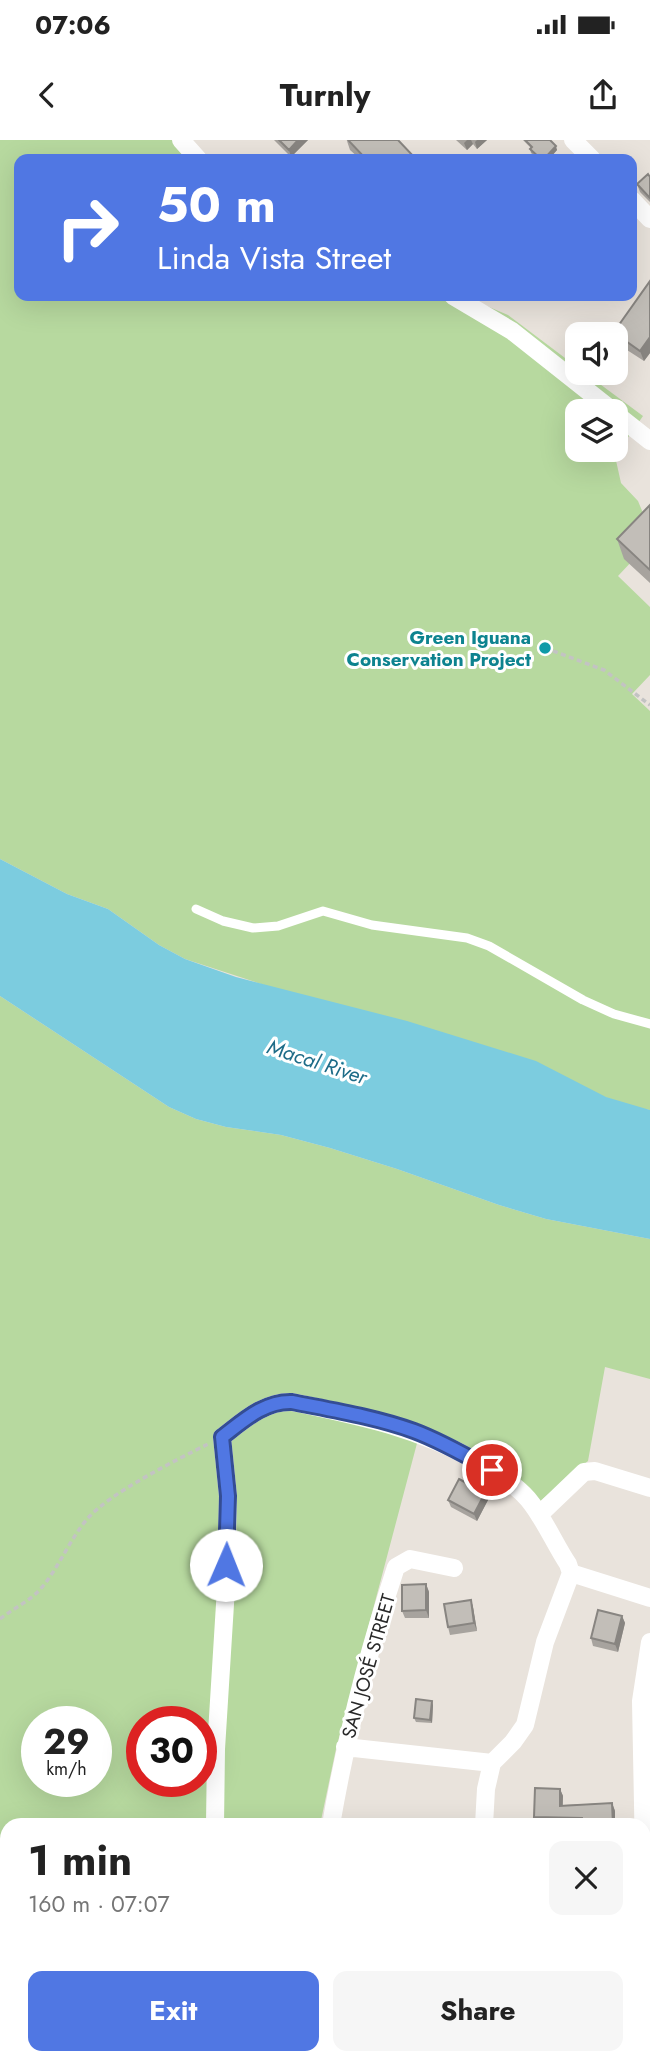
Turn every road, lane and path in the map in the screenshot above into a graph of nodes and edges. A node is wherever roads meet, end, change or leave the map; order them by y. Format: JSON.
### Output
{"nodes":[{"id":1,"x":181,"y":140,"type":"edge"},
{"id":2,"x":573,"y":140,"type":"edge"},
{"id":3,"x":194,"y":154,"type":"edge"},
{"id":4,"x":587,"y":154,"type":"edge"},
{"id":5,"x":637,"y":205,"type":"edge"},
{"id":6,"x":650,"y":219,"type":"edge"},
{"id":7,"x":461,"y":301,"type":"edge"},
{"id":8,"x":597,"y":399,"type":"edge"},
{"id":9,"x":628,"y":424,"type":"edge"},
{"id":10,"x":650,"y":441,"type":"edge"},
{"id":11,"x":545,"y":648,"type":"dead end"},
{"id":12,"x":650,"y":705,"type":"edge"},
{"id":13,"x":196,"y":909,"type":"dead end"},
{"id":14,"x":650,"y":1024,"type":"edge"},
{"id":15,"x":222,"y":1437,"type":"junction"},
{"id":16,"x":650,"y":1488,"type":"edge"},
{"id":17,"x":539,"y":1515,"type":"junction"},
{"id":18,"x":454,"y":1568,"type":"dead end"},
{"id":19,"x":571,"y":1573,"type":"junction"},
{"id":20,"x":650,"y":1598,"type":"edge"},
{"id":21,"x":0,"y":1619,"type":"edge"},
{"id":22,"x":650,"y":1642,"type":"edge"},
{"id":23,"x":345,"y":1747,"type":"junction"},
{"id":24,"x":492,"y":1763,"type":"junction"},
{"id":25,"x":646,"y":1775,"type":"edge"},
{"id":26,"x":215,"y":1818,"type":"edge"},
{"id":27,"x":332,"y":1818,"type":"edge"},
{"id":28,"x":484,"y":1818,"type":"edge"},
{"id":29,"x":645,"y":1818,"type":"edge"}],
"edges":[{"from":1,"to":3,"type":"street"},
{"from":2,"to":4,"type":"street"},
{"from":5,"to":6,"type":"street"},
{"from":7,"to":8,"type":"street"},
{"from":9,"to":10,"type":"street"},
{"from":11,"to":12,"type":"path"},
{"from":13,"to":14,"type":"lane"},
{"from":15,"to":17,"type":"street"},
{"from":15,"to":21,"type":"path"},
{"from":15,"to":26,"type":"street"},
{"from":16,"to":17,"type":"street"},
{"from":17,"to":19,"type":"street"},
{"from":18,"to":23,"type":"street","name":"SAN JOSÉ STREET"},
{"from":19,"to":20,"type":"street"},
{"from":19,"to":24,"type":"street"},
{"from":22,"to":25,"type":"street"},
{"from":23,"to":24,"type":"street"},
{"from":23,"to":27,"type":"street","name":"SAN JOSÉ STREET"},
{"from":24,"to":28,"type":"street"},
{"from":25,"to":29,"type":"street"}]}
